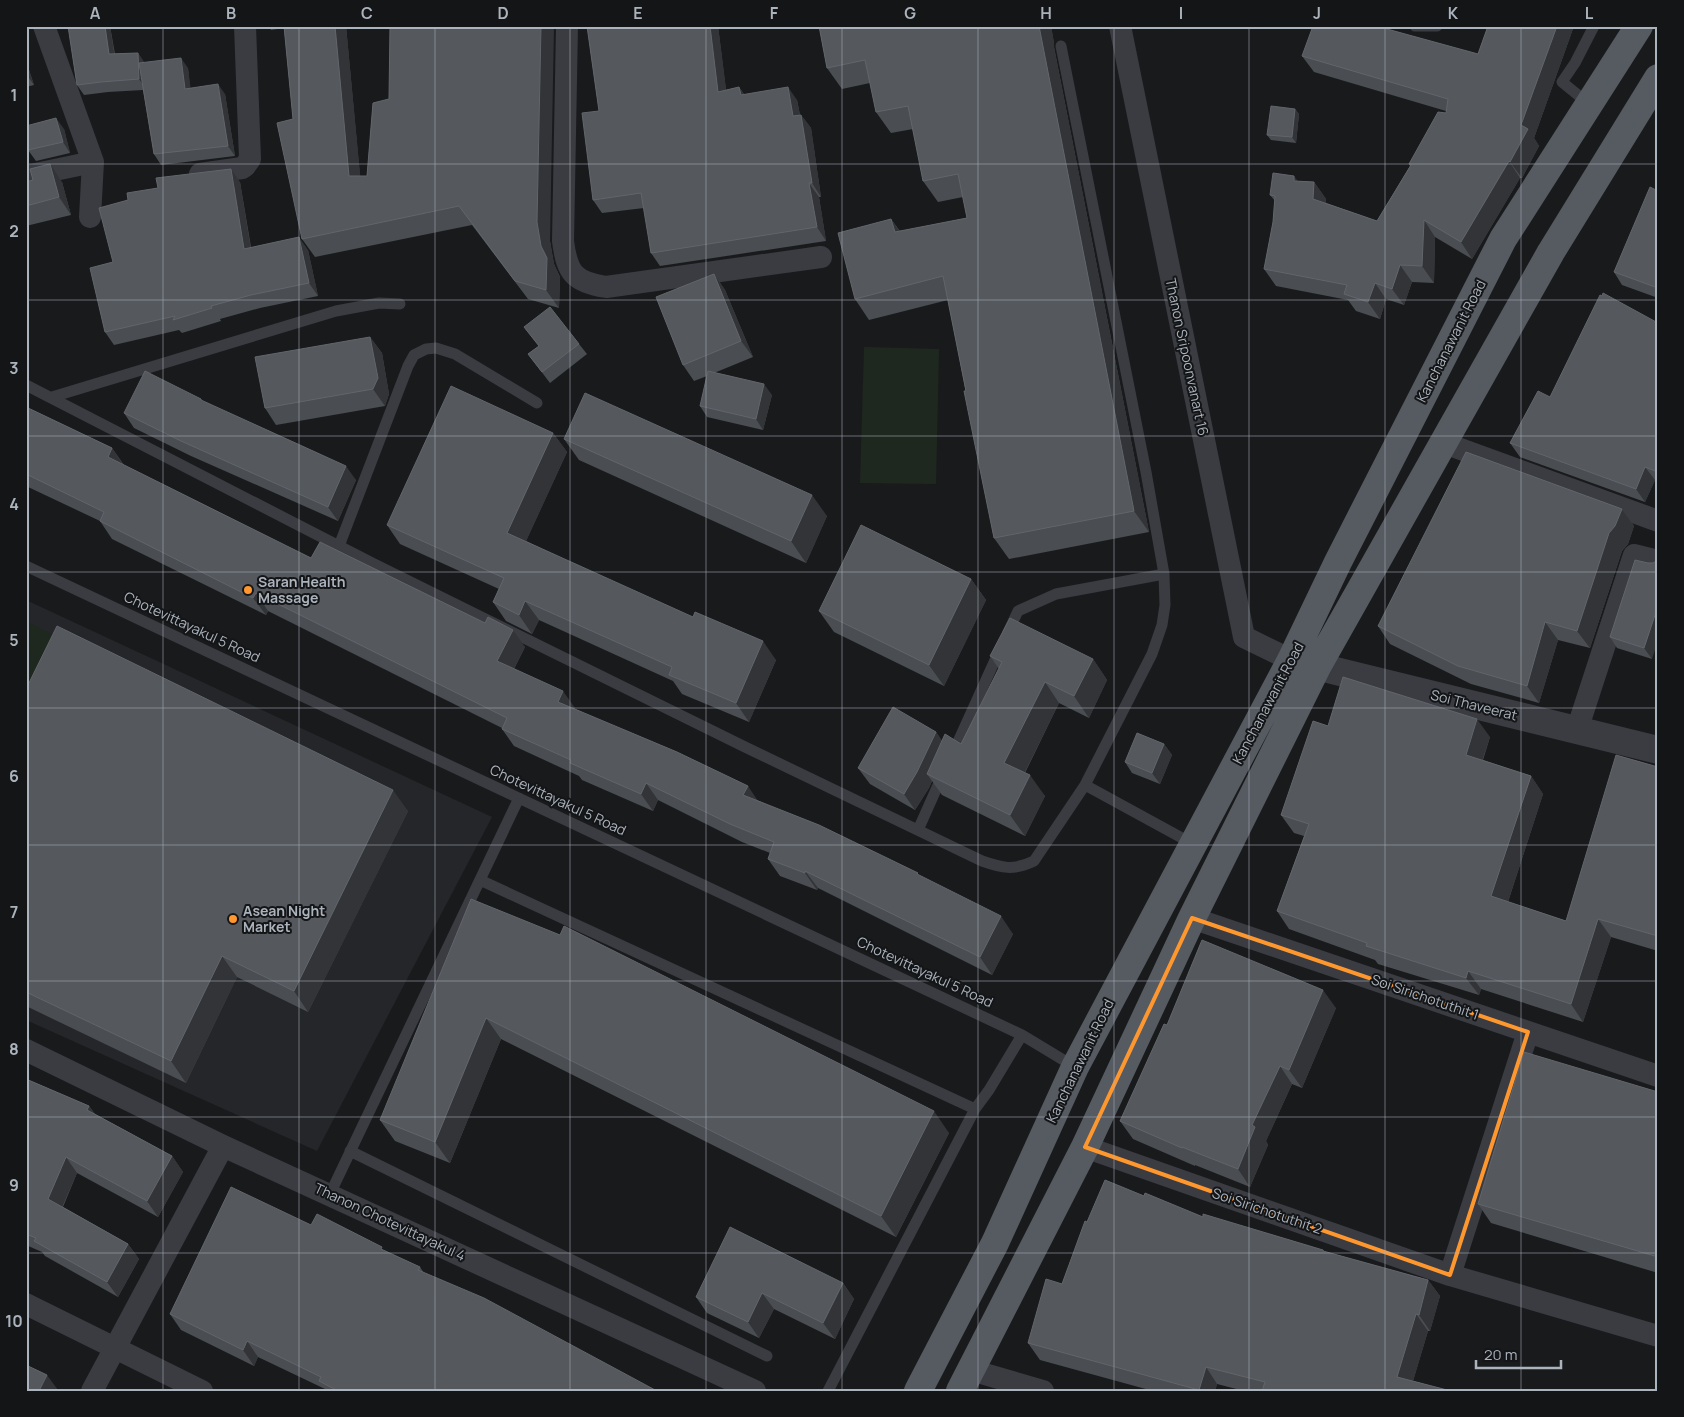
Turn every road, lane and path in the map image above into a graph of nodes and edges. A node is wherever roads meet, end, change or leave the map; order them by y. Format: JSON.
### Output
{"nodes":[{"id":1,"x":44,"y":26,"type":"edge"},
{"id":2,"x":245,"y":26,"type":"edge"},
{"id":3,"x":567,"y":26,"type":"edge"},
{"id":4,"x":1120,"y":26,"type":"edge"},
{"id":5,"x":1415,"y":26,"type":"edge"},
{"id":6,"x":1437,"y":26,"type":"edge"},
{"id":7,"x":1594,"y":26,"type":"edge"},
{"id":8,"x":1639,"y":26,"type":"edge"},
{"id":9,"x":1061,"y":46,"type":"dead end"},
{"id":10,"x":1653,"y":94,"type":"edge"},
{"id":11,"x":1589,"y":104,"type":"junction"},
{"id":12,"x":93,"y":162,"type":"junction"},
{"id":13,"x":26,"y":176,"type":"edge"},
{"id":14,"x":179,"y":176,"type":"edge"},
{"id":15,"x":90,"y":218,"type":"dead end"},
{"id":16,"x":821,"y":258,"type":"dead end"},
{"id":17,"x":400,"y":304,"type":"dead end"},
{"id":18,"x":26,"y":385,"type":"edge"},
{"id":19,"x":52,"y":397,"type":"junction"},
{"id":20,"x":537,"y":402,"type":"dead end"},
{"id":21,"x":1444,"y":443,"type":"junction"},
{"id":22,"x":1656,"y":516,"type":"edge"},
{"id":23,"x":339,"y":546,"type":"junction"},
{"id":24,"x":1658,"y":561,"type":"edge"},
{"id":25,"x":26,"y":566,"type":"edge"},
{"id":26,"x":1164,"y":574,"type":"junction"},
{"id":27,"x":1291,"y":660,"type":"junction"},
{"id":28,"x":1318,"y":665,"type":"junction"},
{"id":29,"x":1577,"y":730,"type":"junction"},
{"id":30,"x":1658,"y":750,"type":"edge"},
{"id":31,"x":1085,"y":785,"type":"junction"},
{"id":32,"x":519,"y":798,"type":"junction"},
{"id":33,"x":918,"y":830,"type":"junction"},
{"id":34,"x":1193,"y":844,"type":"junction"},
{"id":35,"x":480,"y":880,"type":"junction"},
{"id":36,"x":1192,"y":918,"type":"junction"},
{"id":37,"x":1528,"y":1032,"type":"junction"},
{"id":38,"x":1022,"y":1035,"type":"junction"},
{"id":39,"x":26,"y":1050,"type":"edge"},
{"id":40,"x":1075,"y":1067,"type":"junction"},
{"id":41,"x":1658,"y":1076,"type":"edge"},
{"id":42,"x":975,"y":1108,"type":"junction"},
{"id":43,"x":223,"y":1146,"type":"junction"},
{"id":44,"x":1085,"y":1147,"type":"junction"},
{"id":45,"x":350,"y":1151,"type":"junction"},
{"id":46,"x":330,"y":1194,"type":"junction"},
{"id":47,"x":1450,"y":1275,"type":"junction"},
{"id":48,"x":26,"y":1304,"type":"edge"},
{"id":49,"x":1658,"y":1336,"type":"edge"},
{"id":50,"x":114,"y":1348,"type":"junction"},
{"id":51,"x":767,"y":1356,"type":"dead end"},
{"id":52,"x":965,"y":1381,"type":"edge"},
{"id":53,"x":92,"y":1391,"type":"edge"},
{"id":54,"x":202,"y":1391,"type":"edge"},
{"id":55,"x":755,"y":1391,"type":"edge"},
{"id":56,"x":828,"y":1391,"type":"edge"},
{"id":57,"x":918,"y":1391,"type":"edge"},
{"id":58,"x":1043,"y":1391,"type":"edge"}],
"edges":[{"from":1,"to":12,"type":"street"},
{"from":2,"to":14,"type":"street"},
{"from":3,"to":16,"type":"street"},
{"from":4,"to":27,"type":"street","name":"Thanon Sripoonvanart 16"},
{"from":5,"to":6,"type":"lane"},
{"from":7,"to":11,"type":"lane"},
{"from":8,"to":11,"type":"main road","name":"Kanchanawanit Road"},
{"from":9,"to":26,"type":"lane"},
{"from":10,"to":21,"type":"main road","name":"Kanchanawanit Road"},
{"from":11,"to":27,"type":"main road","name":"Kanchanawanit Road"},
{"from":12,"to":13,"type":"street"},
{"from":12,"to":15,"type":"street"},
{"from":17,"to":19,"type":"lane"},
{"from":18,"to":19,"type":"lane"},
{"from":19,"to":23,"type":"lane"},
{"from":20,"to":23,"type":"lane"},
{"from":21,"to":22,"type":"street"},
{"from":21,"to":28,"type":"main road","name":"Kanchanawanit Road"},
{"from":23,"to":33,"type":"lane"},
{"from":24,"to":29,"type":"street"},
{"from":25,"to":32,"type":"lane","name":"Chotevittayakul 5 Road"},
{"from":26,"to":31,"type":"lane"},
{"from":26,"to":33,"type":"lane"},
{"from":27,"to":28,"type":"street","name":"Soi Thaveerat"},
{"from":27,"to":34,"type":"main road","name":"Kanchanawanit Road"},
{"from":28,"to":29,"type":"street","name":"Soi Thaveerat"},
{"from":28,"to":36,"type":"main road","name":"Kanchanawanit Road"},
{"from":29,"to":30,"type":"street","name":"Soi Thaveerat"},
{"from":31,"to":33,"type":"lane"},
{"from":31,"to":34,"type":"lane"},
{"from":32,"to":35,"type":"lane"},
{"from":32,"to":38,"type":"lane","name":"Chotevittayakul 5 Road"},
{"from":34,"to":40,"type":"main road","name":"Kanchanawanit Road"},
{"from":35,"to":42,"type":"lane"},
{"from":35,"to":45,"type":"lane"},
{"from":36,"to":37,"type":"street","name":"Soi Sirichotuthit 1"},
{"from":36,"to":44,"type":"main road","name":"Kanchanawanit Road"},
{"from":37,"to":41,"type":"street","name":"Soi Sirichotuthit 1"},
{"from":37,"to":47,"type":"street"},
{"from":38,"to":40,"type":"lane","name":"Chotevittayakul 5 Road"},
{"from":38,"to":42,"type":"lane"},
{"from":39,"to":43,"type":"street","name":"Thanon Chotevittayakul 4"},
{"from":40,"to":57,"type":"main road","name":"Kanchanawanit Road"},
{"from":42,"to":56,"type":"lane"},
{"from":43,"to":46,"type":"street","name":"Thanon Chotevittayakul 4"},
{"from":43,"to":50,"type":"street"},
{"from":44,"to":47,"type":"street","name":"Soi Sirichotuthit 2"},
{"from":44,"to":52,"type":"main road","name":"Kanchanawanit Road"},
{"from":45,"to":46,"type":"lane"},
{"from":45,"to":51,"type":"lane"},
{"from":46,"to":55,"type":"street","name":"Thanon Chotevittayakul 4"},
{"from":47,"to":49,"type":"street","name":"Soi Sirichotuthit 2"},
{"from":48,"to":50,"type":"street"},
{"from":50,"to":53,"type":"street"},
{"from":50,"to":54,"type":"street"},
{"from":52,"to":58,"type":"street"}]}
